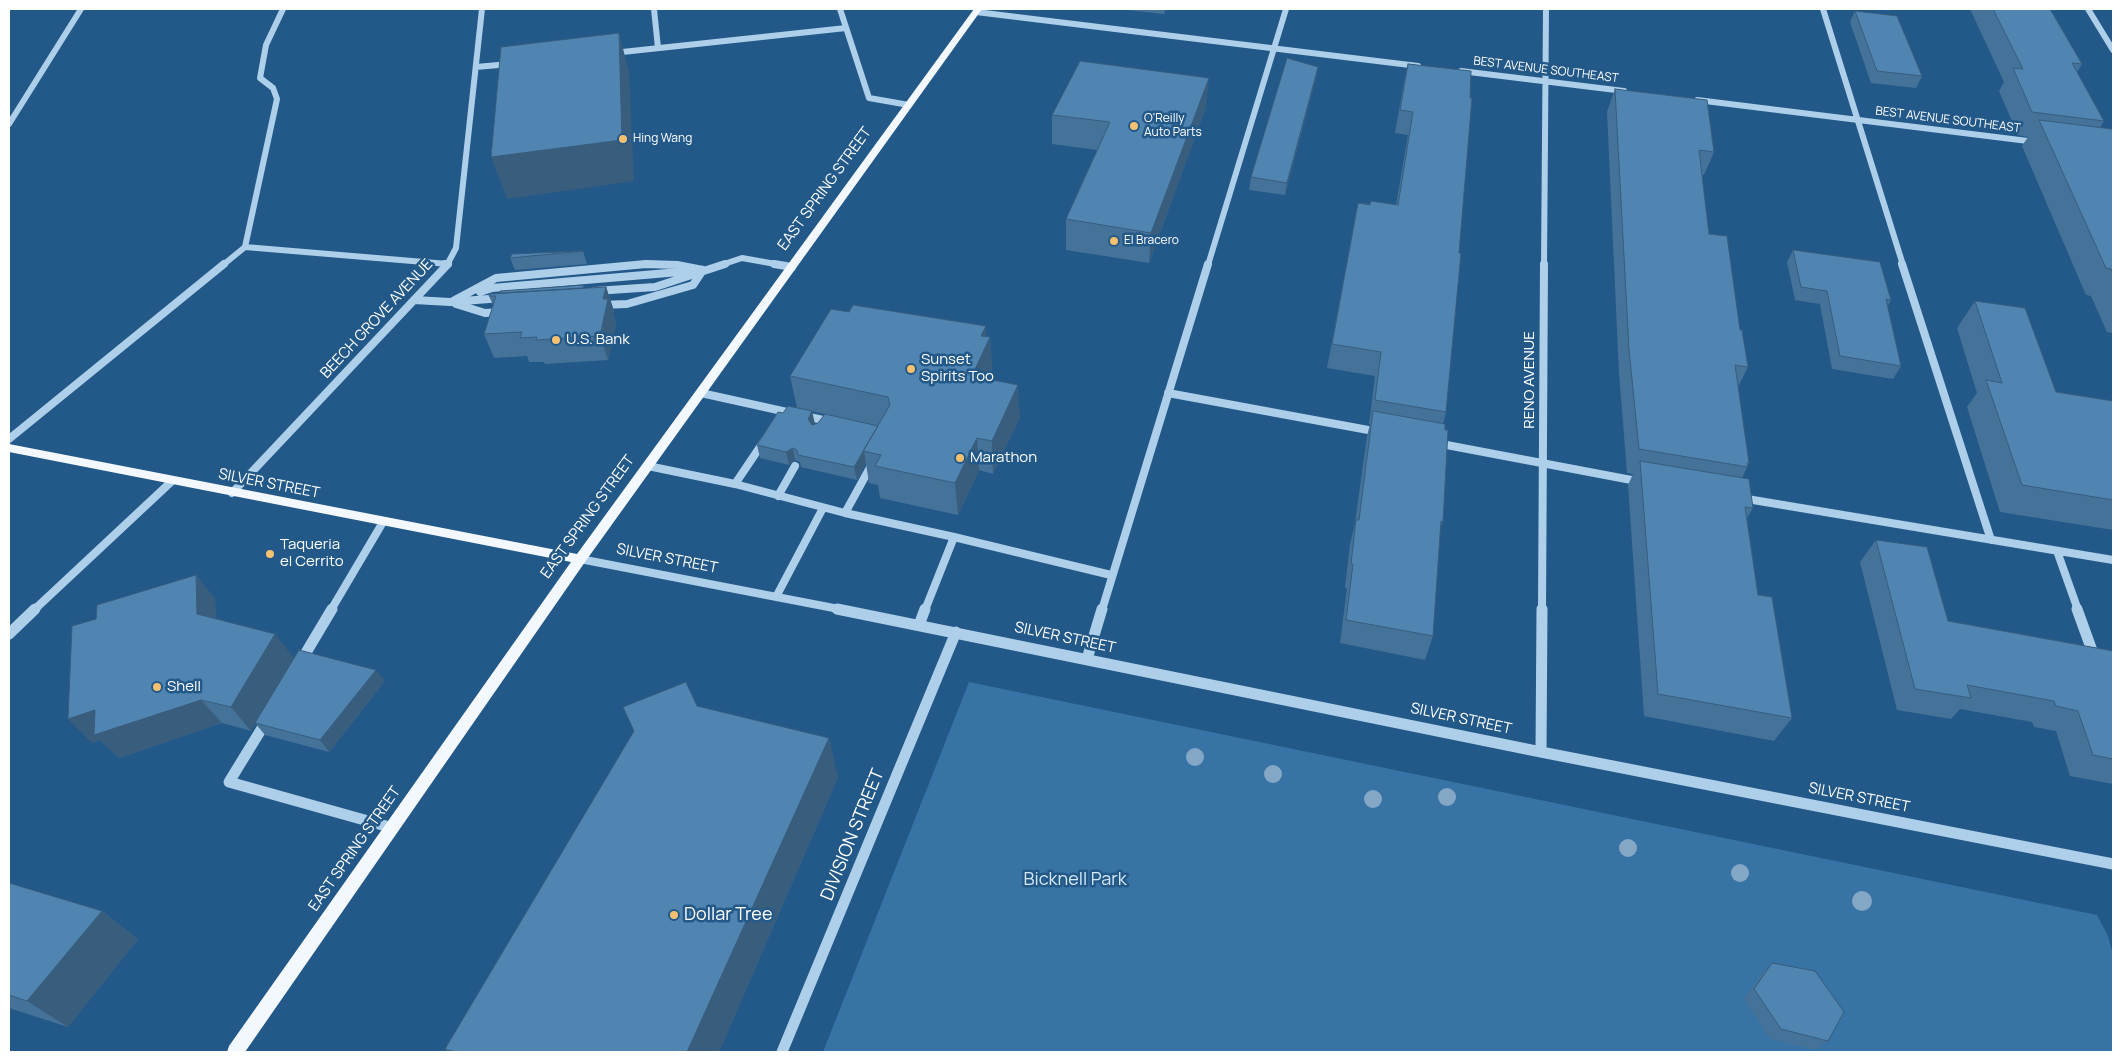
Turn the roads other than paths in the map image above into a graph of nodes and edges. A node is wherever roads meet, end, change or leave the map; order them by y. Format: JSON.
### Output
{"nodes":[{"id":1,"x":81,"y":9,"type":"edge"},
{"id":2,"x":283,"y":9,"type":"edge"},
{"id":3,"x":482,"y":9,"type":"edge"},
{"id":4,"x":654,"y":9,"type":"edge"},
{"id":5,"x":840,"y":9,"type":"edge"},
{"id":6,"x":1286,"y":9,"type":"edge"},
{"id":7,"x":1546,"y":9,"type":"edge"},
{"id":8,"x":1823,"y":9,"type":"edge"},
{"id":9,"x":2088,"y":9,"type":"edge"},
{"id":10,"x":977,"y":10,"type":"edge"},
{"id":11,"x":846,"y":28,"type":"junction"},
{"id":12,"x":658,"y":48,"type":"junction"},
{"id":13,"x":1274,"y":48,"type":"junction"},
{"id":14,"x":2113,"y":50,"type":"edge"},
{"id":15,"x":610,"y":53,"type":"edge"},
{"id":16,"x":514,"y":63,"type":"edge"},
{"id":17,"x":476,"y":67,"type":"junction"},
{"id":18,"x":1426,"y":67,"type":"edge"},
{"id":19,"x":1454,"y":70,"type":"edge"},
{"id":20,"x":1546,"y":82,"type":"junction"},
{"id":21,"x":1635,"y":93,"type":"edge"},
{"id":22,"x":1692,"y":100,"type":"edge"},
{"id":23,"x":909,"y":105,"type":"junction"},
{"id":24,"x":1856,"y":120,"type":"junction"},
{"id":25,"x":9,"y":124,"type":"edge"},
{"id":26,"x":2044,"y":143,"type":"edge"},
{"id":27,"x":245,"y":247,"type":"junction"},
{"id":28,"x":448,"y":264,"type":"junction"},
{"id":29,"x":792,"y":267,"type":"junction"},
{"id":30,"x":703,"y":270,"type":"junction"},
{"id":31,"x":587,"y":292,"type":"edge"},
{"id":32,"x":509,"y":298,"type":"edge"},
{"id":33,"x":414,"y":300,"type":"junction"},
{"id":34,"x":450,"y":302,"type":"junction"},
{"id":35,"x":589,"y":306,"type":"edge"},
{"id":36,"x":514,"y":311,"type":"edge"},
{"id":37,"x":701,"y":393,"type":"junction"},
{"id":38,"x":1168,"y":393,"type":"junction"},
{"id":39,"x":784,"y":410,"type":"junction"},
{"id":40,"x":778,"y":418,"type":"edge"},
{"id":41,"x":843,"y":424,"type":"edge"},
{"id":42,"x":1390,"y":434,"type":"edge"},
{"id":43,"x":768,"y":435,"type":"edge"},
{"id":44,"x":9,"y":440,"type":"edge"},
{"id":45,"x":1428,"y":441,"type":"edge"},
{"id":46,"x":9,"y":448,"type":"edge"},
{"id":47,"x":876,"y":457,"type":"edge"},
{"id":48,"x":1543,"y":463,"type":"junction"},
{"id":49,"x":648,"y":466,"type":"junction"},
{"id":50,"x":794,"y":466,"type":"dead end"},
{"id":51,"x":172,"y":481,"type":"junction"},
{"id":52,"x":1652,"y":483,"type":"edge"},
{"id":53,"x":735,"y":484,"type":"junction"},
{"id":54,"x":232,"y":493,"type":"junction"},
{"id":55,"x":778,"y":496,"type":"junction"},
{"id":56,"x":1730,"y":496,"type":"edge"},
{"id":57,"x":823,"y":508,"type":"junction"},
{"id":58,"x":845,"y":513,"type":"junction"},
{"id":59,"x":383,"y":522,"type":"junction"},
{"id":60,"x":954,"y":536,"type":"junction"},
{"id":61,"x":1991,"y":540,"type":"junction"},
{"id":62,"x":2057,"y":550,"type":"junction"},
{"id":63,"x":580,"y":559,"type":"junction"},
{"id":64,"x":2113,"y":560,"type":"edge"},
{"id":65,"x":1112,"y":576,"type":"junction"},
{"id":66,"x":776,"y":597,"type":"junction"},
{"id":67,"x":919,"y":624,"type":"junction"},
{"id":68,"x":956,"y":632,"type":"junction"},
{"id":69,"x":9,"y":634,"type":"edge"},
{"id":70,"x":1087,"y":659,"type":"junction"},
{"id":71,"x":2097,"y":663,"type":"edge"},
{"id":72,"x":296,"y":670,"type":"edge"},
{"id":73,"x":272,"y":710,"type":"edge"},
{"id":74,"x":1541,"y":752,"type":"junction"},
{"id":75,"x":393,"y":828,"type":"junction"},
{"id":76,"x":2113,"y":864,"type":"edge"},
{"id":77,"x":235,"y":1052,"type":"edge"},
{"id":78,"x":782,"y":1052,"type":"edge"}],
"edges":[{"from":1,"to":25,"type":"street"},
{"from":2,"to":27,"type":"street"},
{"from":3,"to":17,"type":"street","name":"BEECH GROVE AVENUE"},
{"from":4,"to":12,"type":"street"},
{"from":5,"to":11,"type":"street"},
{"from":6,"to":13,"type":"street"},
{"from":7,"to":20,"type":"street","name":"RENO AVENUE"},
{"from":8,"to":24,"type":"street"},
{"from":9,"to":14,"type":"street"},
{"from":10,"to":13,"type":"street"},
{"from":10,"to":23,"type":"main road","name":"EAST SPRING STREET"},
{"from":11,"to":12,"type":"street"},
{"from":11,"to":23,"type":"street"},
{"from":12,"to":15,"type":"street"},
{"from":13,"to":18,"type":"street"},
{"from":13,"to":38,"type":"street"},
{"from":16,"to":17,"type":"street"},
{"from":17,"to":28,"type":"street","name":"BEECH GROVE AVENUE"},
{"from":19,"to":20,"type":"street","name":"BEST AVENUE SOUTHEAST"},
{"from":20,"to":21,"type":"street","name":"BEST AVENUE SOUTHEAST"},
{"from":20,"to":48,"type":"street","name":"RENO AVENUE"},
{"from":22,"to":24,"type":"street","name":"BEST AVENUE SOUTHEAST"},
{"from":23,"to":29,"type":"main road","name":"EAST SPRING STREET"},
{"from":24,"to":26,"type":"street","name":"BEST AVENUE SOUTHEAST"},
{"from":24,"to":61,"type":"street"},
{"from":27,"to":28,"type":"street"},
{"from":27,"to":44,"type":"street"},
{"from":28,"to":33,"type":"street","name":"BEECH GROVE AVENUE"},
{"from":29,"to":30,"type":"street"},
{"from":29,"to":37,"type":"main road","name":"EAST SPRING STREET"},
{"from":30,"to":31,"type":"street"},
{"from":30,"to":34,"type":"street"},
{"from":30,"to":34,"type":"street"},
{"from":30,"to":35,"type":"street"},
{"from":32,"to":34,"type":"street"},
{"from":33,"to":34,"type":"street"},
{"from":33,"to":54,"type":"street","name":"BEECH GROVE AVENUE"},
{"from":34,"to":36,"type":"street"},
{"from":37,"to":39,"type":"street"},
{"from":37,"to":49,"type":"main road","name":"EAST SPRING STREET"},
{"from":38,"to":42,"type":"street"},
{"from":38,"to":65,"type":"street"},
{"from":39,"to":40,"type":"street"},
{"from":39,"to":41,"type":"street"},
{"from":43,"to":53,"type":"street"},
{"from":45,"to":48,"type":"street"},
{"from":46,"to":51,"type":"main road","name":"SILVER STREET"},
{"from":47,"to":58,"type":"street"},
{"from":48,"to":52,"type":"street"},
{"from":48,"to":74,"type":"street","name":"RENO AVENUE"},
{"from":49,"to":53,"type":"street"},
{"from":49,"to":63,"type":"main road","name":"EAST SPRING STREET"},
{"from":50,"to":55,"type":"street"},
{"from":51,"to":54,"type":"main road","name":"SILVER STREET"},
{"from":51,"to":69,"type":"street"},
{"from":53,"to":55,"type":"street"},
{"from":54,"to":59,"type":"main road","name":"SILVER STREET"},
{"from":55,"to":57,"type":"street"},
{"from":56,"to":61,"type":"street"},
{"from":57,"to":58,"type":"street"},
{"from":57,"to":66,"type":"street"},
{"from":58,"to":60,"type":"street"},
{"from":59,"to":63,"type":"main road","name":"SILVER STREET"},
{"from":59,"to":72,"type":"street"},
{"from":60,"to":65,"type":"street"},
{"from":60,"to":67,"type":"street"},
{"from":61,"to":62,"type":"street"},
{"from":62,"to":64,"type":"street"},
{"from":62,"to":71,"type":"street"},
{"from":63,"to":66,"type":"street","name":"SILVER STREET"},
{"from":63,"to":75,"type":"main road","name":"EAST SPRING STREET"},
{"from":65,"to":70,"type":"street"},
{"from":66,"to":67,"type":"street","name":"SILVER STREET"},
{"from":67,"to":68,"type":"street","name":"SILVER STREET"},
{"from":68,"to":70,"type":"street","name":"SILVER STREET"},
{"from":68,"to":78,"type":"street","name":"DIVISION STREET"},
{"from":70,"to":74,"type":"street","name":"SILVER STREET"},
{"from":73,"to":75,"type":"street"},
{"from":74,"to":76,"type":"street","name":"SILVER STREET"},
{"from":75,"to":77,"type":"main road","name":"EAST SPRING STREET"}]}
